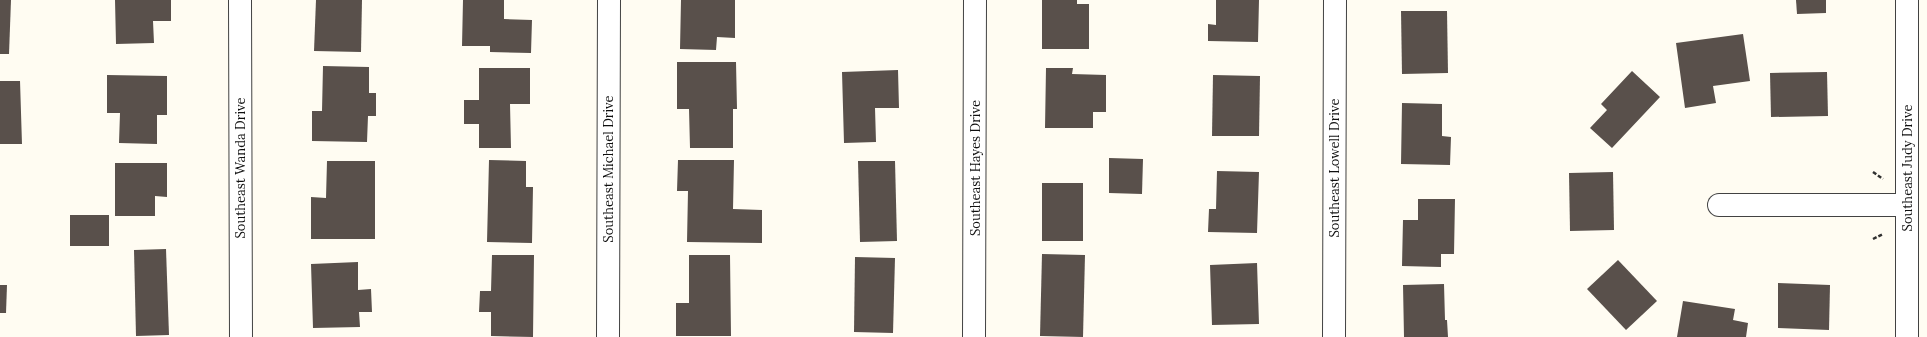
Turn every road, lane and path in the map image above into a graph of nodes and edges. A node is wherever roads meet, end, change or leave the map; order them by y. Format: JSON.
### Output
{"nodes":[{"id":1,"x":240,"y":0,"type":"edge"},
{"id":2,"x":609,"y":0,"type":"edge"},
{"id":3,"x":975,"y":0,"type":"edge"},
{"id":4,"x":1334,"y":0,"type":"edge"},
{"id":5,"x":1907,"y":0,"type":"edge"},
{"id":6,"x":1719,"y":205,"type":"dead end"},
{"id":7,"x":1907,"y":205,"type":"junction"},
{"id":8,"x":241,"y":337,"type":"edge"},
{"id":9,"x":608,"y":337,"type":"edge"},
{"id":10,"x":974,"y":337,"type":"edge"},
{"id":11,"x":1334,"y":337,"type":"edge"},
{"id":12,"x":1907,"y":337,"type":"edge"}],
"edges":[{"from":1,"to":8,"type":"street","name":"Southeast Wanda Drive"},
{"from":2,"to":9,"type":"street","name":"Southeast Michael Drive"},
{"from":3,"to":10,"type":"street","name":"Southeast Hayes Drive"},
{"from":4,"to":11,"type":"street","name":"Southeast Lowell Drive"},
{"from":5,"to":7,"type":"street","name":"Southeast Judy Drive"},
{"from":6,"to":7,"type":"street"},
{"from":7,"to":12,"type":"street","name":"Southeast Judy Drive"}]}
